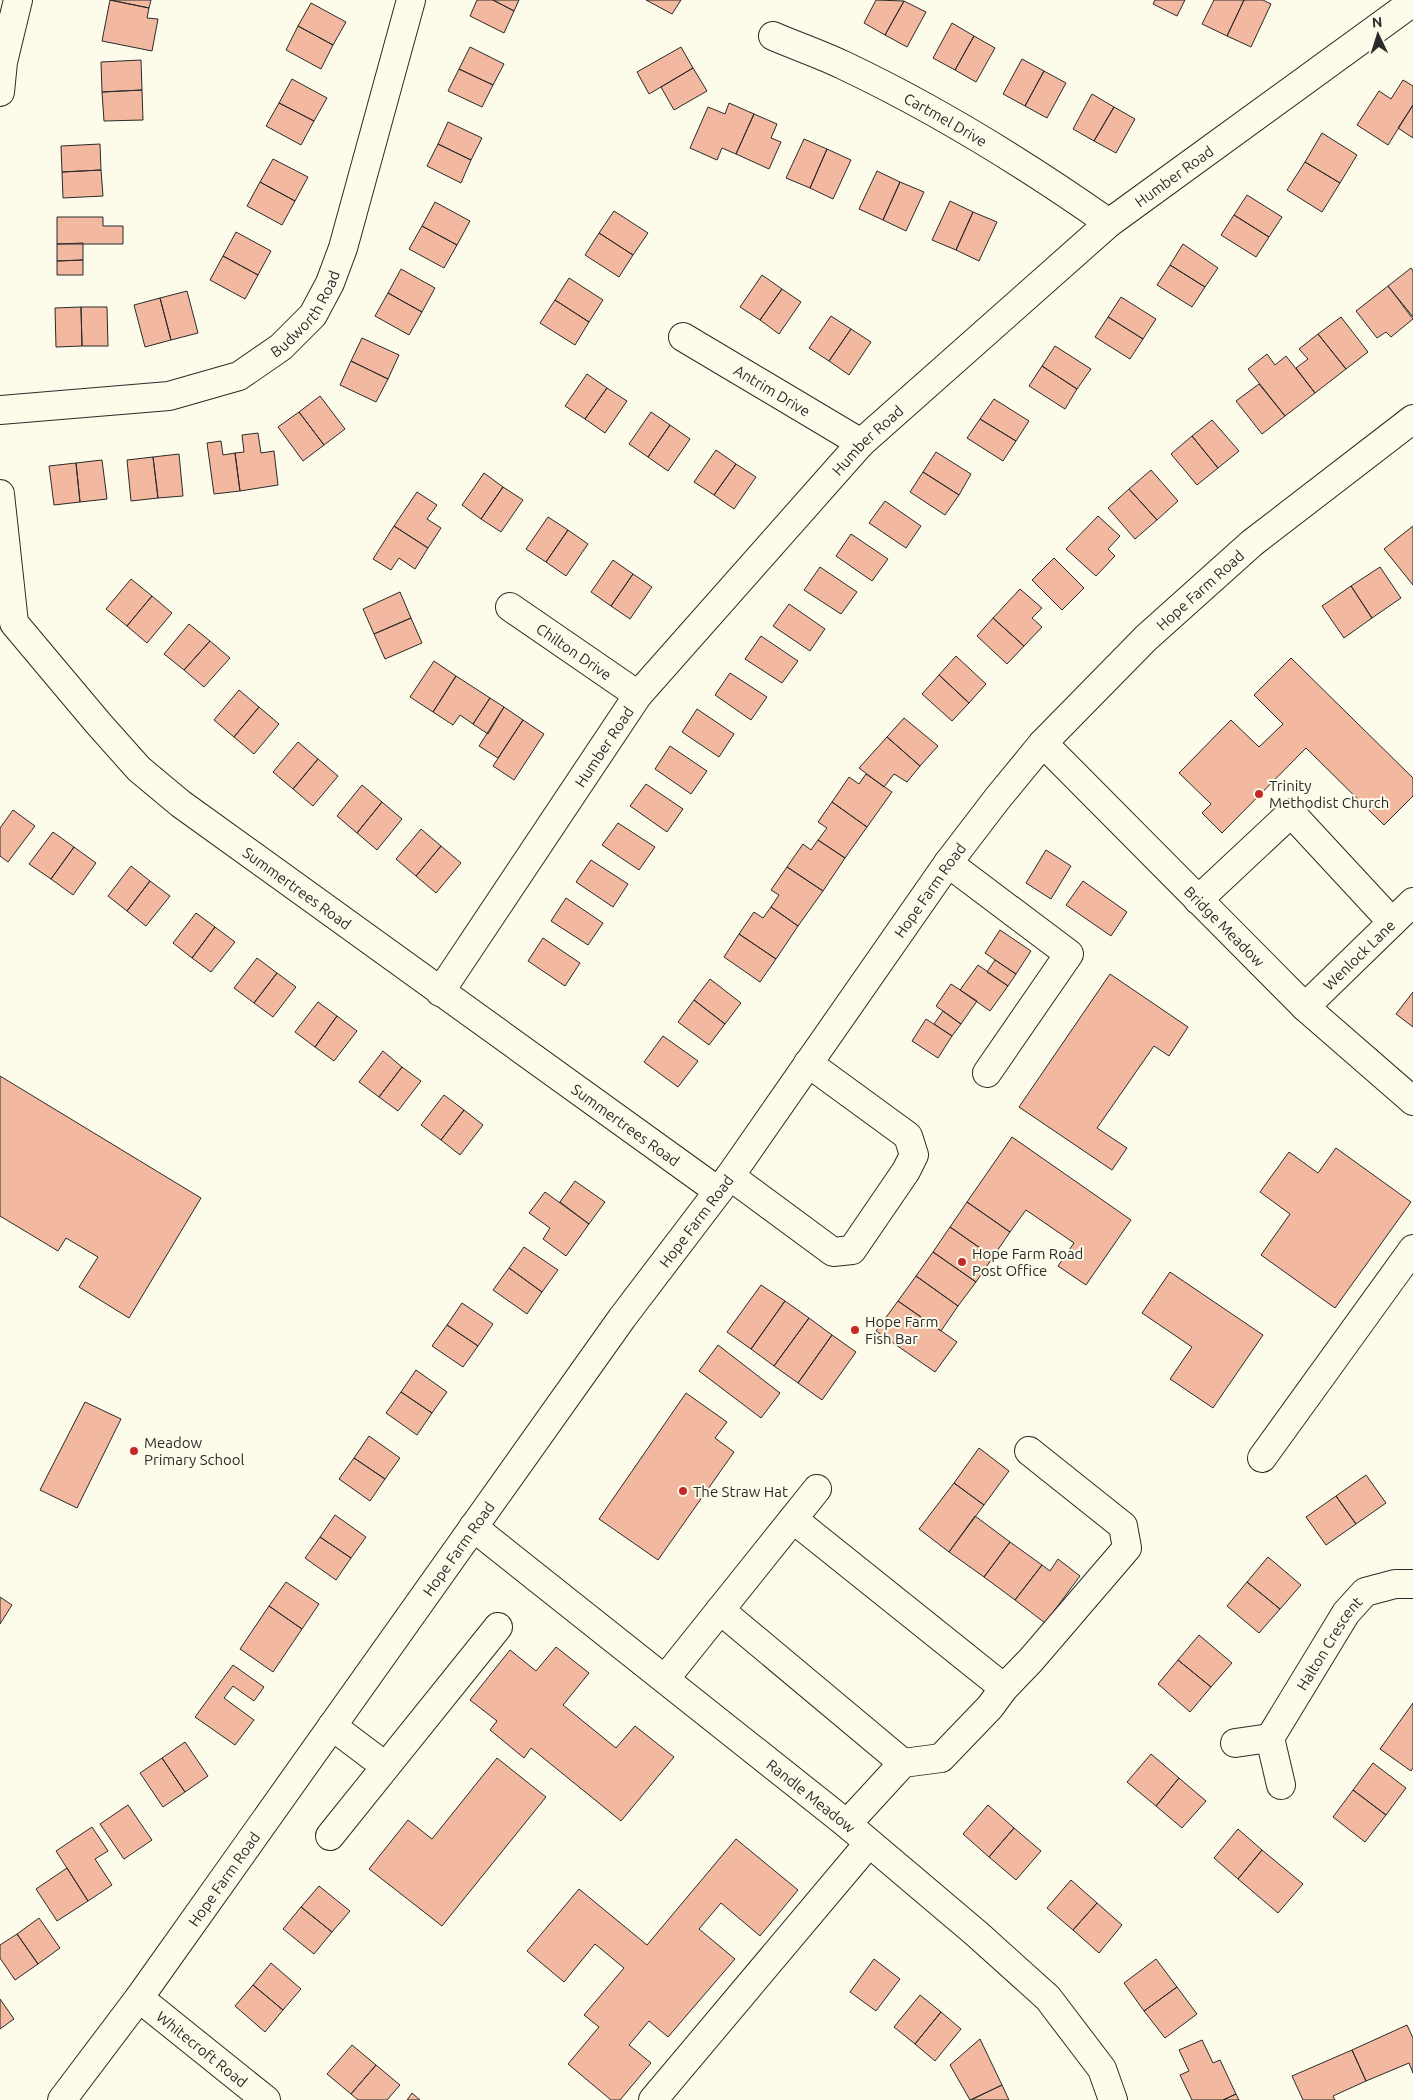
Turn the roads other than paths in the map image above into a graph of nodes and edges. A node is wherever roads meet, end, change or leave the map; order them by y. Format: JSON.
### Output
{"nodes":[{"id":1,"x":18,"y":0,"type":"edge"},
{"id":2,"x":411,"y":0,"type":"edge"},
{"id":3,"x":1413,"y":2,"type":"edge"},
{"id":4,"x":773,"y":36,"type":"dead end"},
{"id":5,"x":0,"y":92,"type":"edge"},
{"id":6,"x":1108,"y":223,"type":"junction"},
{"id":7,"x":683,"y":337,"type":"dead end"},
{"id":8,"x":0,"y":410,"type":"edge"},
{"id":9,"x":1413,"y":419,"type":"edge"},
{"id":10,"x":861,"y":443,"type":"junction"},
{"id":11,"x":0,"y":494,"type":"edge"},
{"id":12,"x":510,"y":607,"type":"dead end"},
{"id":13,"x":7,"y":627,"type":"edge"},
{"id":14,"x":638,"y":695,"type":"junction"},
{"id":15,"x":1043,"y":743,"type":"junction"},
{"id":16,"x":948,"y":863,"type":"junction"},
{"id":17,"x":1198,"y":900,"type":"junction"},
{"id":18,"x":1413,"y":902,"type":"edge"},
{"id":19,"x":1392,"y":922,"type":"junction"},
{"id":20,"x":440,"y":992,"type":"junction"},
{"id":21,"x":1304,"y":1007,"type":"junction"},
{"id":22,"x":808,"y":1063,"type":"junction"},
{"id":23,"x":987,"y":1073,"type":"dead end"},
{"id":24,"x":1413,"y":1101,"type":"edge"},
{"id":25,"x":724,"y":1184,"type":"junction"},
{"id":26,"x":1413,"y":1248,"type":"edge"},
{"id":27,"x":1029,"y":1451,"type":"dead end"},
{"id":28,"x":1262,"y":1458,"type":"dead end"},
{"id":29,"x":817,"y":1489,"type":"dead end"},
{"id":30,"x":793,"y":1518,"type":"junction"},
{"id":31,"x":473,"y":1527,"type":"junction"},
{"id":32,"x":1413,"y":1584,"type":"edge"},
{"id":33,"x":720,"y":1610,"type":"junction"},
{"id":34,"x":498,"y":1627,"type":"dead end"},
{"id":35,"x":665,"y":1679,"type":"junction"},
{"id":36,"x":1004,"y":1688,"type":"junction"},
{"id":37,"x":332,"y":1726,"type":"junction"},
{"id":38,"x":1270,"y":1738,"type":"junction"},
{"id":39,"x":1235,"y":1743,"type":"dead end"},
{"id":40,"x":903,"y":1763,"type":"junction"},
{"id":41,"x":385,"y":1766,"type":"junction"},
{"id":42,"x":1281,"y":1785,"type":"dead end"},
{"id":43,"x":847,"y":1824,"type":"junction"},
{"id":44,"x":330,"y":1836,"type":"dead end"},
{"id":45,"x":868,"y":1843,"type":"junction"},
{"id":46,"x":139,"y":1998,"type":"junction"},
{"id":47,"x":62,"y":2100,"type":"edge"},
{"id":48,"x":266,"y":2100,"type":"edge"},
{"id":49,"x":653,"y":2100,"type":"edge"},
{"id":50,"x":1113,"y":2100,"type":"edge"}],
"edges":[{"from":1,"to":5,"type":"street"},
{"from":2,"to":8,"type":"street","name":"Budworth Road"},
{"from":3,"to":6,"type":"street","name":"Humber Road"},
{"from":4,"to":6,"type":"street","name":"Cartmel Drive"},
{"from":6,"to":10,"type":"street","name":"Humber Road"},
{"from":7,"to":10,"type":"street","name":"Antrim Drive"},
{"from":9,"to":15,"type":"street","name":"Hope Farm Road"},
{"from":10,"to":14,"type":"street","name":"Humber Road"},
{"from":11,"to":13,"type":"street","name":"Summertrees Road"},
{"from":12,"to":14,"type":"street","name":"Chilton Drive"},
{"from":13,"to":20,"type":"street","name":"Summertrees Road"},
{"from":14,"to":20,"type":"street","name":"Humber Road"},
{"from":15,"to":16,"type":"street","name":"Hope Farm Road"},
{"from":15,"to":17,"type":"street","name":"Bridge Meadow"},
{"from":16,"to":22,"type":"street","name":"Hope Farm Road"},
{"from":16,"to":23,"type":"street"},
{"from":17,"to":19,"type":"street"},
{"from":17,"to":21,"type":"street","name":"Bridge Meadow"},
{"from":18,"to":19,"type":"street","name":"Wenlock Lane"},
{"from":19,"to":21,"type":"street","name":"Wenlock Lane"},
{"from":20,"to":25,"type":"street","name":"Summertrees Road"},
{"from":21,"to":24,"type":"street","name":"Bridge Meadow"},
{"from":22,"to":25,"type":"street","name":"Hope Farm Road"},
{"from":22,"to":25,"type":"street","name":"Summertrees Road"},
{"from":25,"to":31,"type":"street","name":"Hope Farm Road"},
{"from":26,"to":28,"type":"street"},
{"from":27,"to":36,"type":"street"},
{"from":29,"to":30,"type":"street"},
{"from":30,"to":33,"type":"street"},
{"from":30,"to":36,"type":"street"},
{"from":31,"to":35,"type":"street","name":"Randle Meadow"},
{"from":31,"to":37,"type":"street","name":"Hope Farm Road"},
{"from":32,"to":38,"type":"street","name":"Halton Crescent"},
{"from":33,"to":35,"type":"street"},
{"from":33,"to":40,"type":"street"},
{"from":34,"to":41,"type":"street"},
{"from":35,"to":43,"type":"street","name":"Randle Meadow"},
{"from":36,"to":40,"type":"street"},
{"from":37,"to":41,"type":"street"},
{"from":37,"to":46,"type":"street","name":"Hope Farm Road"},
{"from":38,"to":39,"type":"street"},
{"from":38,"to":42,"type":"street"},
{"from":40,"to":43,"type":"street"},
{"from":41,"to":44,"type":"street"},
{"from":43,"to":45,"type":"street","name":"Randle Meadow"},
{"from":45,"to":49,"type":"street"},
{"from":45,"to":50,"type":"street","name":"Randle Meadow"},
{"from":46,"to":47,"type":"street","name":"Hope Farm Road"},
{"from":46,"to":48,"type":"street","name":"Whitecroft Road"}]}
